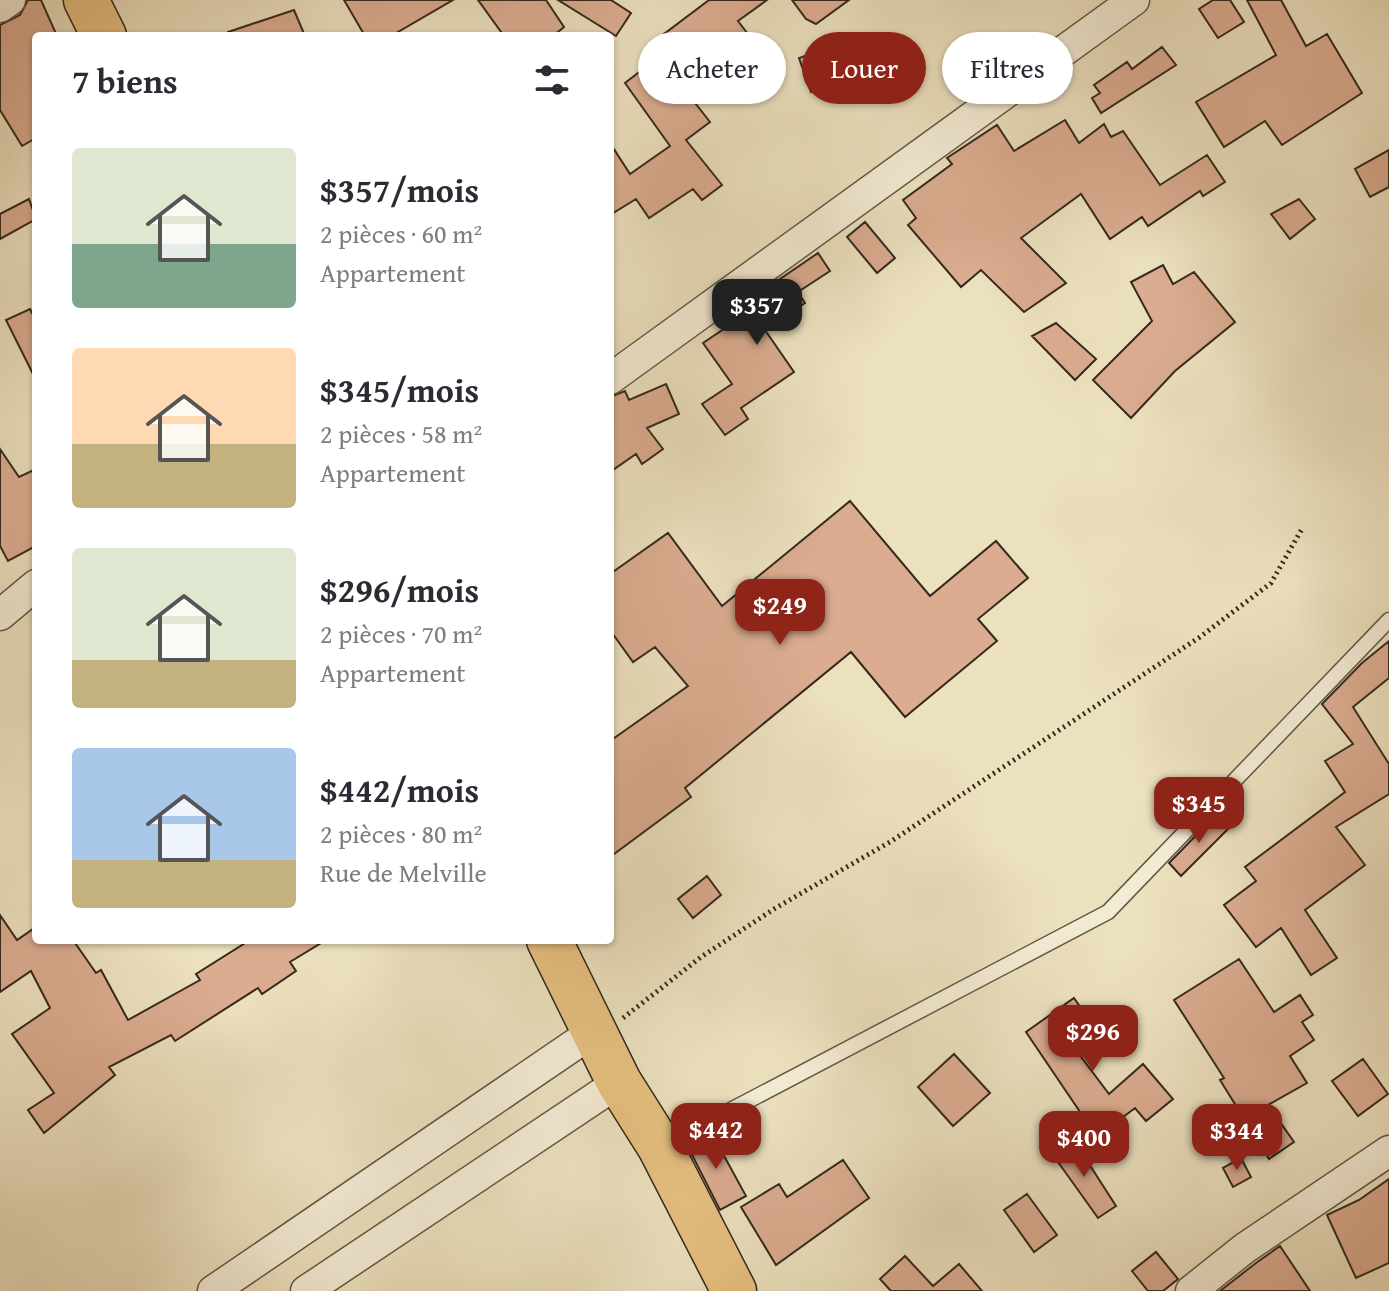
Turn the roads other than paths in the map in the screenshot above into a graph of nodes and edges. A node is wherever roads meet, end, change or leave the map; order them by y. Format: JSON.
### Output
{"nodes":[{"id":1,"x":10,"y":0,"type":"edge"},
{"id":2,"x":86,"y":0,"type":"edge"},
{"id":3,"x":1134,"y":0,"type":"edge"},
{"id":4,"x":0,"y":7,"type":"edge"},
{"id":5,"x":102,"y":32,"type":"edge"},
{"id":6,"x":614,"y":376,"type":"edge"},
{"id":7,"x":32,"y":588,"type":"edge"},
{"id":8,"x":0,"y":615,"type":"edge"},
{"id":9,"x":1389,"y":620,"type":"edge"},
{"id":10,"x":551,"y":944,"type":"edge"},
{"id":11,"x":593,"y":1032,"type":"junction"},
{"id":12,"x":619,"y":1082,"type":"junction"},
{"id":13,"x":660,"y":1147,"type":"junction"},
{"id":14,"x":1389,"y":1151,"type":"edge"},
{"id":15,"x":213,"y":1291,"type":"edge"},
{"id":16,"x":306,"y":1291,"type":"edge"},
{"id":17,"x":734,"y":1291,"type":"edge"},
{"id":18,"x":1191,"y":1291,"type":"edge"}],
"edges":[{"from":1,"to":4,"type":"street"},
{"from":2,"to":5,"type":"main road"},
{"from":3,"to":6,"type":"street"},
{"from":7,"to":8,"type":"street"},
{"from":9,"to":13,"type":"lane"},
{"from":10,"to":11,"type":"main road"},
{"from":11,"to":12,"type":"main road"},
{"from":11,"to":15,"type":"street"},
{"from":12,"to":13,"type":"main road"},
{"from":12,"to":16,"type":"street"},
{"from":13,"to":17,"type":"main road"},
{"from":14,"to":18,"type":"street"}]}
